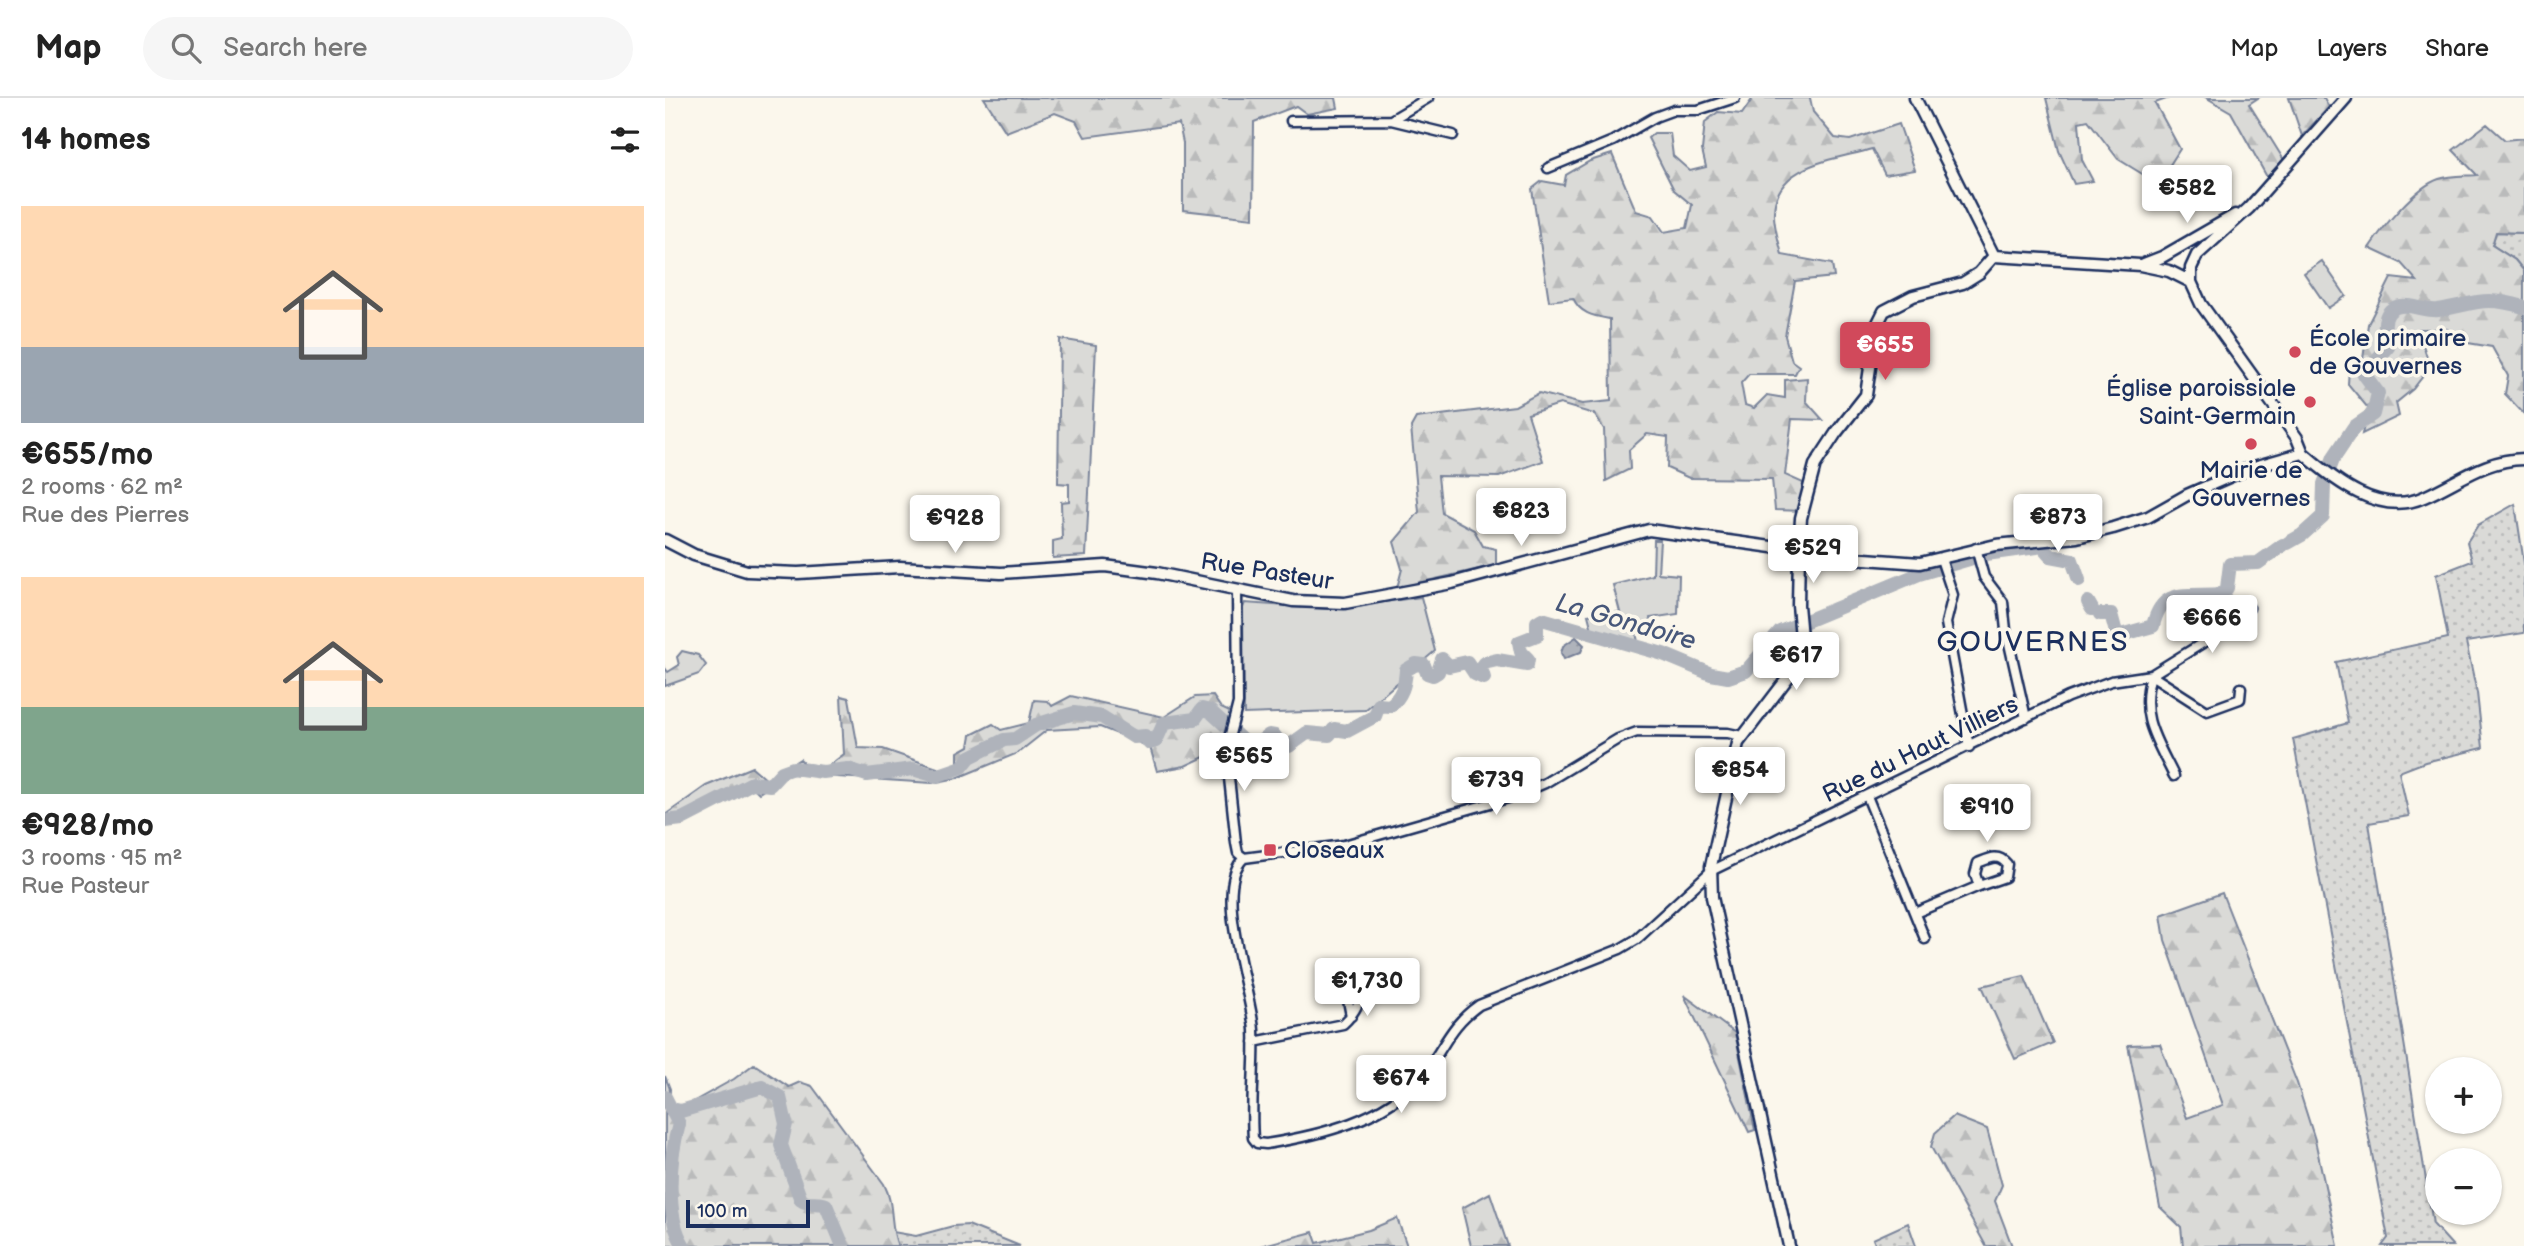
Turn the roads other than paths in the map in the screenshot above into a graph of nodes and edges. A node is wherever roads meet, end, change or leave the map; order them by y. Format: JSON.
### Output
{"nodes":[{"id":1,"x":1428,"y":98,"type":"edge"},
{"id":2,"x":1735,"y":98,"type":"edge"},
{"id":3,"x":1915,"y":98,"type":"edge"},
{"id":4,"x":2346,"y":98,"type":"edge"},
{"id":5,"x":1391,"y":120,"type":"junction"},
{"id":6,"x":1291,"y":121,"type":"dead end"},
{"id":7,"x":1453,"y":135,"type":"dead end"},
{"id":8,"x":1548,"y":168,"type":"dead end"},
{"id":9,"x":2242,"y":212,"type":"junction"},
{"id":10,"x":1994,"y":256,"type":"junction"},
{"id":11,"x":2140,"y":265,"type":"junction"},
{"id":12,"x":2191,"y":282,"type":"junction"},
{"id":13,"x":2303,"y":453,"type":"junction"},
{"id":14,"x":2524,"y":459,"type":"edge"},
{"id":15,"x":665,"y":540,"type":"edge"},
{"id":16,"x":1798,"y":551,"type":"junction"},
{"id":17,"x":1977,"y":554,"type":"junction"},
{"id":18,"x":1943,"y":564,"type":"junction"},
{"id":19,"x":1237,"y":591,"type":"junction"},
{"id":20,"x":2249,"y":608,"type":"dead end"},
{"id":21,"x":2151,"y":675,"type":"junction"},
{"id":22,"x":2241,"y":688,"type":"dead end"},
{"id":23,"x":2027,"y":718,"type":"junction"},
{"id":24,"x":1742,"y":736,"type":"junction"},
{"id":25,"x":1969,"y":747,"type":"junction"},
{"id":26,"x":2173,"y":776,"type":"dead end"},
{"id":27,"x":1867,"y":796,"type":"junction"},
{"id":28,"x":1244,"y":858,"type":"junction"},
{"id":29,"x":1711,"y":871,"type":"junction"},
{"id":30,"x":1979,"y":886,"type":"dead end"},
{"id":31,"x":1915,"y":913,"type":"junction"},
{"id":32,"x":1925,"y":939,"type":"dead end"},
{"id":33,"x":1351,"y":1016,"type":"dead end"},
{"id":34,"x":1254,"y":1042,"type":"junction"},
{"id":35,"x":1789,"y":1246,"type":"edge"}],
"edges":[{"from":1,"to":5,"type":"street"},
{"from":2,"to":8,"type":"street"},
{"from":3,"to":10,"type":"street"},
{"from":4,"to":9,"type":"street"},
{"from":5,"to":6,"type":"street"},
{"from":5,"to":7,"type":"street"},
{"from":9,"to":11,"type":"street"},
{"from":9,"to":12,"type":"street"},
{"from":10,"to":11,"type":"street"},
{"from":10,"to":16,"type":"street"},
{"from":11,"to":12,"type":"street"},
{"from":12,"to":13,"type":"street"},
{"from":13,"to":14,"type":"street"},
{"from":13,"to":17,"type":"street","name":"Rue Pasteur"},
{"from":15,"to":19,"type":"street","name":"Rue Pasteur"},
{"from":16,"to":18,"type":"street","name":"Rue Pasteur"},
{"from":16,"to":19,"type":"street","name":"Rue Pasteur"},
{"from":16,"to":24,"type":"street"},
{"from":17,"to":18,"type":"street","name":"Rue Pasteur"},
{"from":17,"to":23,"type":"street"},
{"from":18,"to":25,"type":"street"},
{"from":19,"to":28,"type":"street"},
{"from":20,"to":21,"type":"street"},
{"from":21,"to":22,"type":"street"},
{"from":21,"to":23,"type":"street","name":"Rue du Haut Villiers"},
{"from":21,"to":26,"type":"street"},
{"from":23,"to":25,"type":"street","name":"Rue du Haut Villiers"},
{"from":24,"to":28,"type":"street"},
{"from":24,"to":29,"type":"street"},
{"from":25,"to":27,"type":"street","name":"Rue du Haut Villiers"},
{"from":27,"to":29,"type":"street","name":"Rue du Haut Villiers"},
{"from":27,"to":31,"type":"street"},
{"from":28,"to":34,"type":"street"},
{"from":29,"to":34,"type":"street","name":"Rue du Haut Villiers"},
{"from":29,"to":35,"type":"street"},
{"from":30,"to":31,"type":"street"},
{"from":31,"to":32,"type":"street"},
{"from":33,"to":34,"type":"street"}]}
